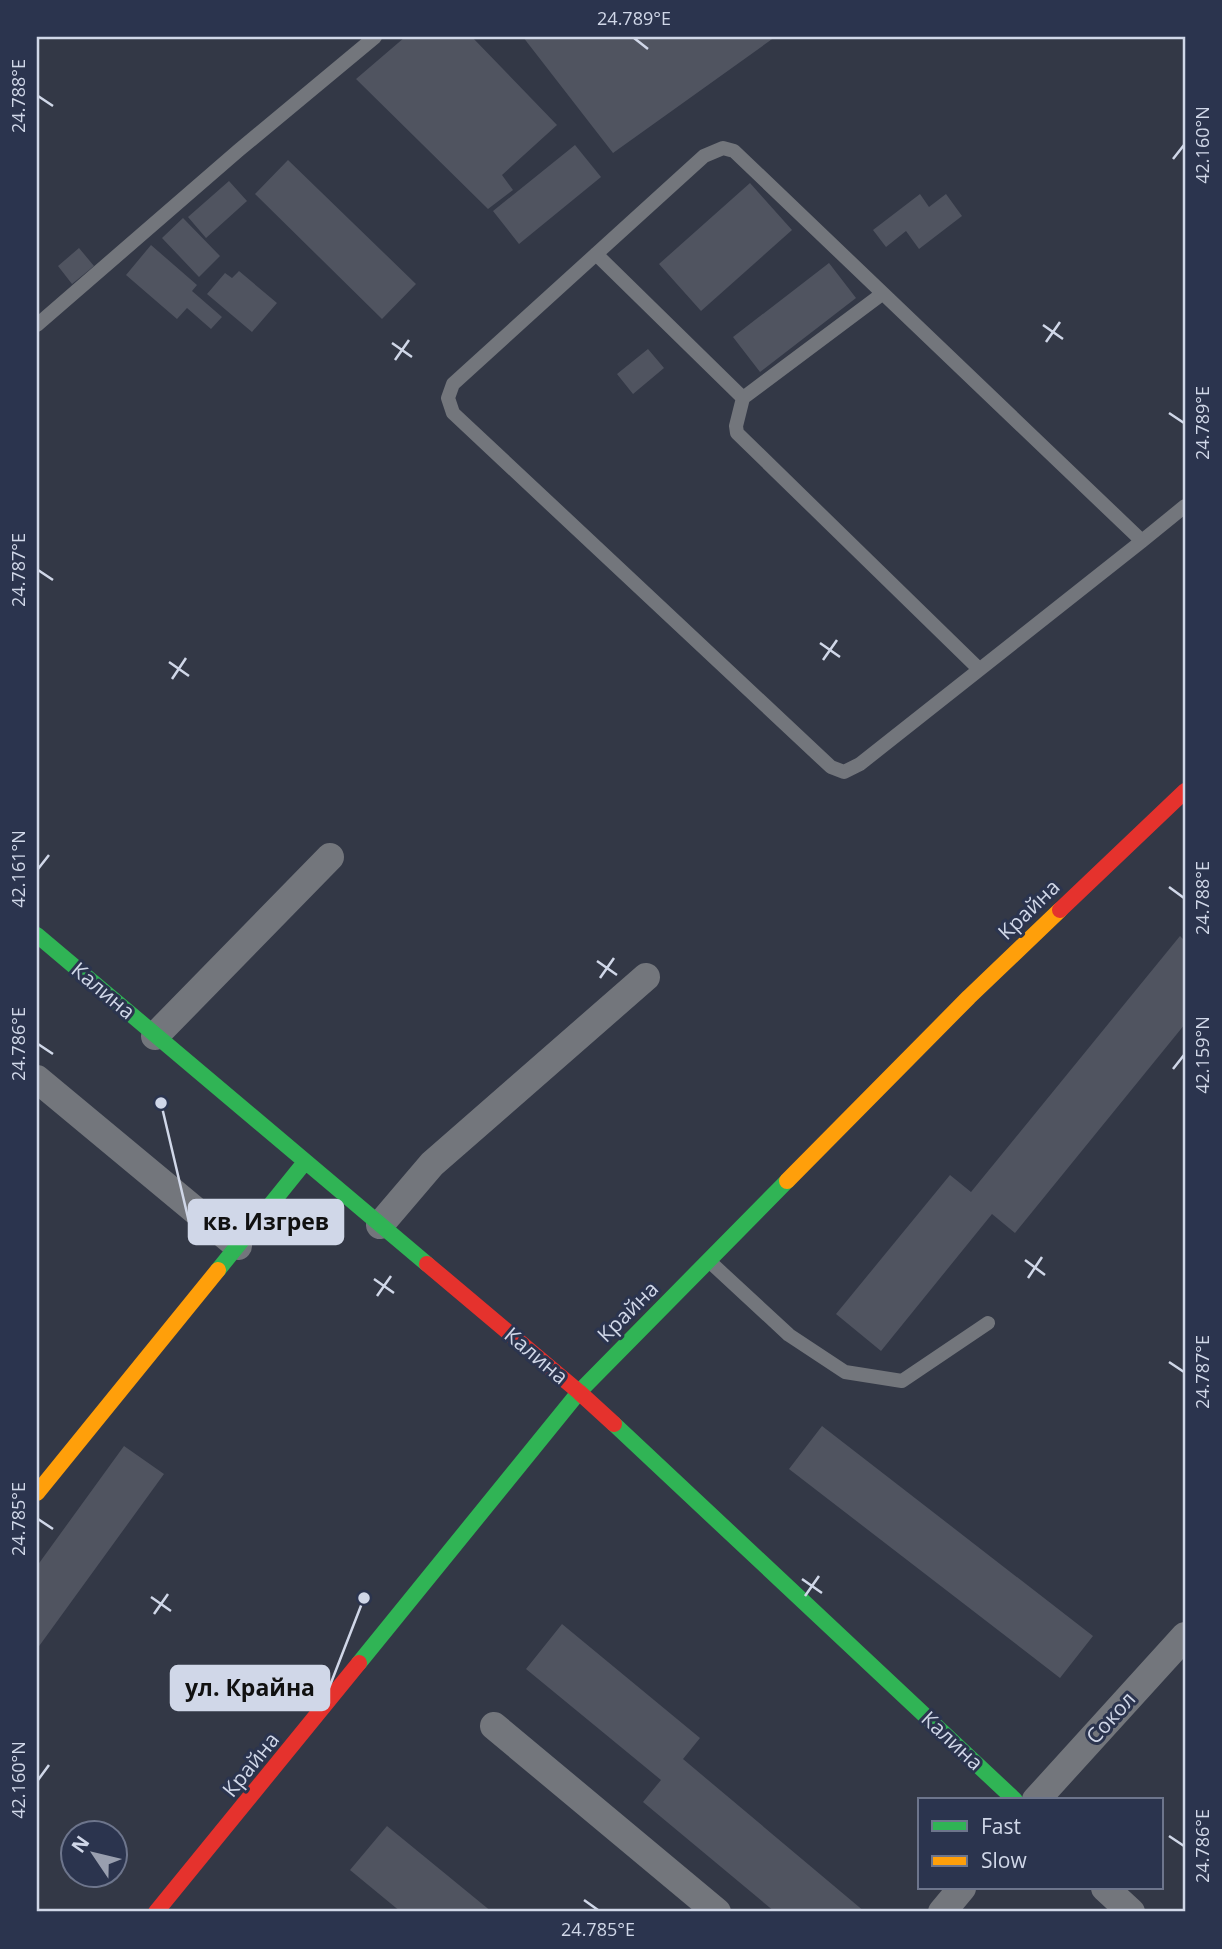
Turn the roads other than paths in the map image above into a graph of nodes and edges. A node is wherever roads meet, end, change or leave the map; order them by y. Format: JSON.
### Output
{"nodes":[{"id":1,"x":375,"y":37,"type":"edge"},
{"id":2,"x":596,"y":254,"type":"junction"},
{"id":3,"x":882,"y":294,"type":"junction"},
{"id":4,"x":37,"y":325,"type":"edge"},
{"id":5,"x":743,"y":398,"type":"junction"},
{"id":6,"x":1185,"y":506,"type":"edge"},
{"id":7,"x":1142,"y":541,"type":"junction"},
{"id":8,"x":979,"y":670,"type":"junction"},
{"id":9,"x":1185,"y":791,"type":"edge"},
{"id":10,"x":330,"y":857,"type":"dead end"},
{"id":11,"x":37,"y":935,"type":"edge"},
{"id":12,"x":646,"y":977,"type":"dead end"},
{"id":13,"x":155,"y":1036,"type":"junction"},
{"id":14,"x":37,"y":1079,"type":"edge"},
{"id":15,"x":305,"y":1162,"type":"junction"},
{"id":16,"x":380,"y":1225,"type":"junction"},
{"id":17,"x":238,"y":1245,"type":"junction"},
{"id":18,"x":709,"y":1260,"type":"junction"},
{"id":19,"x":988,"y":1323,"type":"dead end"},
{"id":20,"x":579,"y":1392,"type":"junction"},
{"id":21,"x":37,"y":1493,"type":"edge"},
{"id":22,"x":1185,"y":1636,"type":"edge"},
{"id":23,"x":494,"y":1726,"type":"dead end"},
{"id":24,"x":1013,"y":1798,"type":"edge"},
{"id":25,"x":1038,"y":1798,"type":"edge"},
{"id":26,"x":960,"y":1890,"type":"edge"},
{"id":27,"x":1107,"y":1890,"type":"edge"},
{"id":28,"x":156,"y":1912,"type":"edge"},
{"id":29,"x":716,"y":1912,"type":"edge"},
{"id":30,"x":942,"y":1912,"type":"edge"},
{"id":31,"x":1130,"y":1912,"type":"edge"}],
"edges":[{"from":1,"to":4,"type":"lane"},
{"from":2,"to":3,"type":"lane"},
{"from":2,"to":5,"type":"lane"},
{"from":2,"to":8,"type":"lane"},
{"from":3,"to":5,"type":"lane"},
{"from":3,"to":7,"type":"lane"},
{"from":5,"to":8,"type":"lane"},
{"from":6,"to":7,"type":"lane"},
{"from":7,"to":8,"type":"lane"},
{"from":9,"to":18,"type":"street","name":"Крайна"},
{"from":10,"to":13,"type":"street"},
{"from":11,"to":13,"type":"street","name":"Калина"},
{"from":12,"to":16,"type":"street"},
{"from":13,"to":15,"type":"street","name":"Калина"},
{"from":14,"to":17,"type":"street"},
{"from":15,"to":16,"type":"street","name":"Калина"},
{"from":15,"to":17,"type":"street"},
{"from":16,"to":20,"type":"street","name":"Калина"},
{"from":17,"to":21,"type":"street"},
{"from":18,"to":19,"type":"lane"},
{"from":18,"to":20,"type":"street","name":"Крайна"},
{"from":20,"to":24,"type":"street","name":"Калина"},
{"from":20,"to":28,"type":"street","name":"Крайна"},
{"from":22,"to":25,"type":"street","name":"Сокол"},
{"from":23,"to":29,"type":"street"},
{"from":26,"to":30,"type":"street"},
{"from":27,"to":31,"type":"street"}]}
